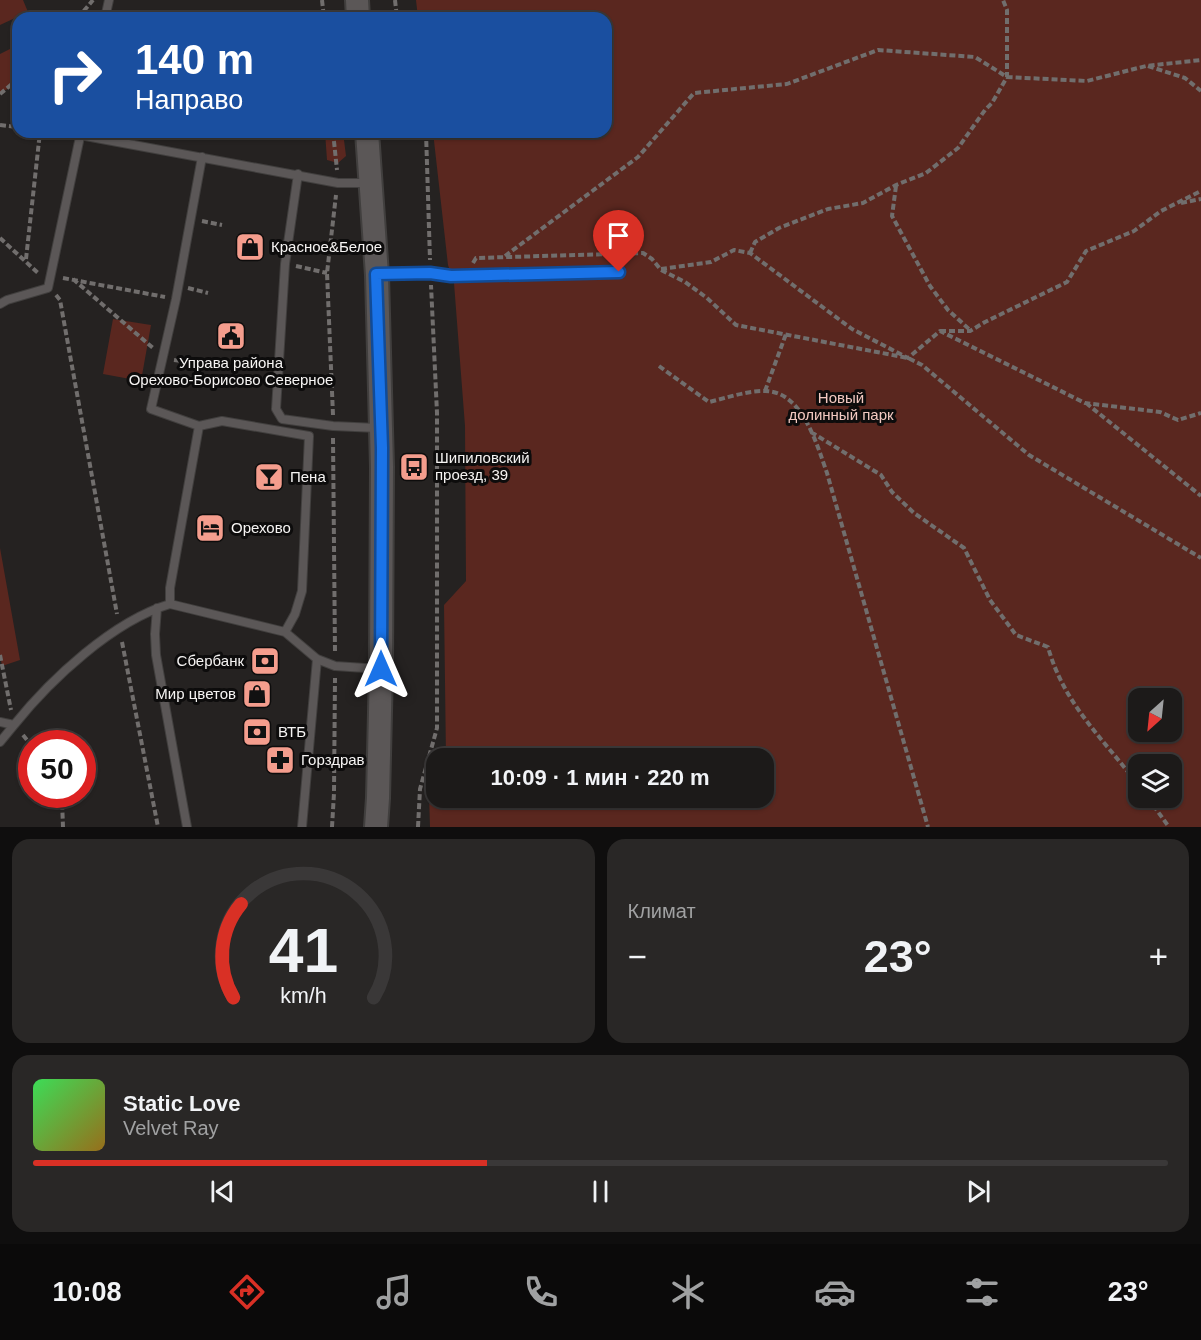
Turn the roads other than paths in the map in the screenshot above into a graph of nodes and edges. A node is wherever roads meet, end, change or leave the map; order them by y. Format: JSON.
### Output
{"nodes":[{"id":1,"x":79,"y":138,"type":"edge"},
{"id":2,"x":101,"y":138,"type":"edge"},
{"id":3,"x":367,"y":138,"type":"edge"},
{"id":4,"x":201,"y":157,"type":"junction"},
{"id":5,"x":298,"y":174,"type":"junction"},
{"id":6,"x":371,"y":183,"type":"junction"},
{"id":7,"x":619,"y":272,"type":"dead end"},
{"id":8,"x":376,"y":274,"type":"junction"},
{"id":9,"x":0,"y":304,"type":"edge"},
{"id":10,"x":199,"y":426,"type":"junction"},
{"id":11,"x":382,"y":428,"type":"junction"},
{"id":12,"x":170,"y":604,"type":"junction"},
{"id":13,"x":156,"y":608,"type":"junction"},
{"id":14,"x":285,"y":632,"type":"junction"},
{"id":15,"x":317,"y":659,"type":"junction"},
{"id":16,"x":381,"y":669,"type":"junction"},
{"id":17,"x":0,"y":722,"type":"edge"},
{"id":18,"x":14,"y":725,"type":"junction"},
{"id":19,"x":0,"y":742,"type":"edge"},
{"id":20,"x":187,"y":827,"type":"edge"},
{"id":21,"x":302,"y":827,"type":"edge"},
{"id":22,"x":376,"y":827,"type":"edge"}],
"edges":[{"from":1,"to":9,"type":"lane"},
{"from":2,"to":4,"type":"lane"},
{"from":3,"to":6,"type":"main road"},
{"from":4,"to":5,"type":"lane"},
{"from":4,"to":10,"type":"lane"},
{"from":5,"to":6,"type":"lane"},
{"from":5,"to":11,"type":"lane"},
{"from":6,"to":8,"type":"main road"},
{"from":7,"to":8,"type":"lane"},
{"from":8,"to":11,"type":"main road"},
{"from":10,"to":12,"type":"lane"},
{"from":10,"to":14,"type":"lane"},
{"from":11,"to":16,"type":"main road"},
{"from":12,"to":13,"type":"lane"},
{"from":12,"to":14,"type":"lane"},
{"from":13,"to":18,"type":"lane"},
{"from":13,"to":20,"type":"lane"},
{"from":14,"to":15,"type":"lane"},
{"from":15,"to":16,"type":"lane"},
{"from":15,"to":21,"type":"lane"},
{"from":16,"to":22,"type":"main road"},
{"from":17,"to":18,"type":"lane"},
{"from":18,"to":19,"type":"lane"}]}
